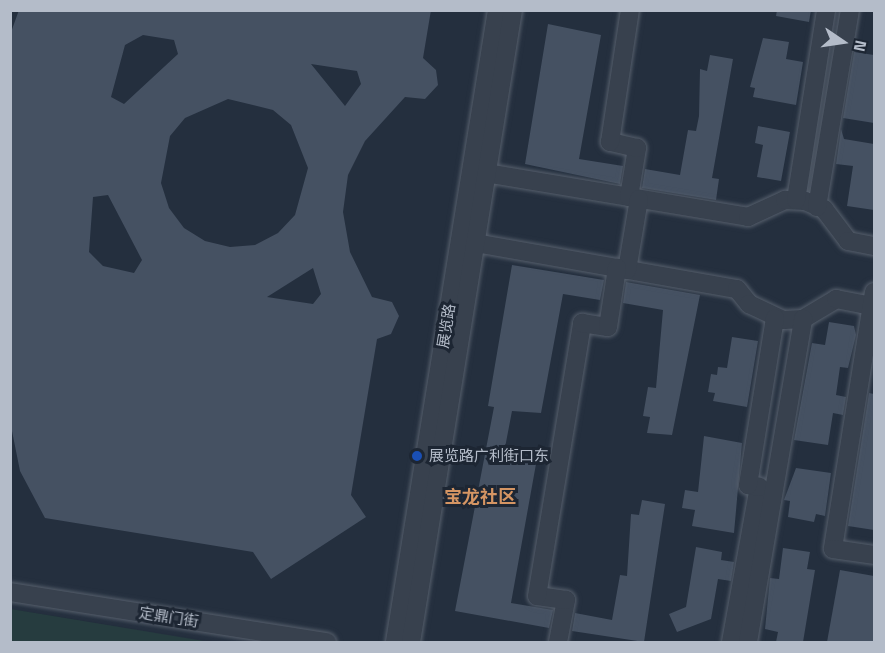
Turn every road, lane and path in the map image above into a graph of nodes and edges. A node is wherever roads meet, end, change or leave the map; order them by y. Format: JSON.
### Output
{"nodes":[{"id":1,"x":497,"y":10,"type":"edge"},
{"id":2,"x":513,"y":10,"type":"edge"},
{"id":3,"x":630,"y":10,"type":"edge"},
{"id":4,"x":826,"y":10,"type":"edge"},
{"id":5,"x":850,"y":10,"type":"edge"},
{"id":6,"x":479,"y":171,"type":"junction"},
{"id":7,"x":634,"y":198,"type":"junction"},
{"id":8,"x":796,"y":200,"type":"junction"},
{"id":9,"x":817,"y":207,"type":"junction"},
{"id":10,"x":467,"y":241,"type":"junction"},
{"id":11,"x":874,"y":246,"type":"edge"},
{"id":12,"x":622,"y":269,"type":"junction"},
{"id":13,"x":873,"y":299,"type":"edge"},
{"id":14,"x":775,"y":318,"type":"junction"},
{"id":15,"x":803,"y":319,"type":"junction"},
{"id":16,"x":874,"y":555,"type":"edge"},
{"id":17,"x":10,"y":592,"type":"edge"},
{"id":18,"x":327,"y":642,"type":"edge"},
{"id":19,"x":395,"y":642,"type":"edge"},
{"id":20,"x":411,"y":642,"type":"edge"},
{"id":21,"x":558,"y":642,"type":"edge"},
{"id":22,"x":732,"y":642,"type":"edge"},
{"id":23,"x":748,"y":642,"type":"edge"}],
"edges":[{"from":1,"to":6,"type":"street","name":"展览路"},
{"from":2,"to":6,"type":"street","name":"展览路"},
{"from":3,"to":7,"type":"street"},
{"from":4,"to":8,"type":"street"},
{"from":5,"to":9,"type":"street"},
{"from":6,"to":7,"type":"street"},
{"from":6,"to":10,"type":"street","name":"展览路"},
{"from":7,"to":8,"type":"street"},
{"from":7,"to":12,"type":"street"},
{"from":8,"to":9,"type":"street"},
{"from":9,"to":11,"type":"street"},
{"from":10,"to":12,"type":"street"},
{"from":10,"to":19,"type":"street","name":"展览路"},
{"from":10,"to":20,"type":"street","name":"展览路"},
{"from":12,"to":14,"type":"street"},
{"from":12,"to":21,"type":"street"},
{"from":13,"to":15,"type":"street"},
{"from":13,"to":16,"type":"street"},
{"from":14,"to":15,"type":"street"},
{"from":14,"to":22,"type":"street"},
{"from":15,"to":23,"type":"street"},
{"from":17,"to":18,"type":"street","name":"定鼎门街"}]}
